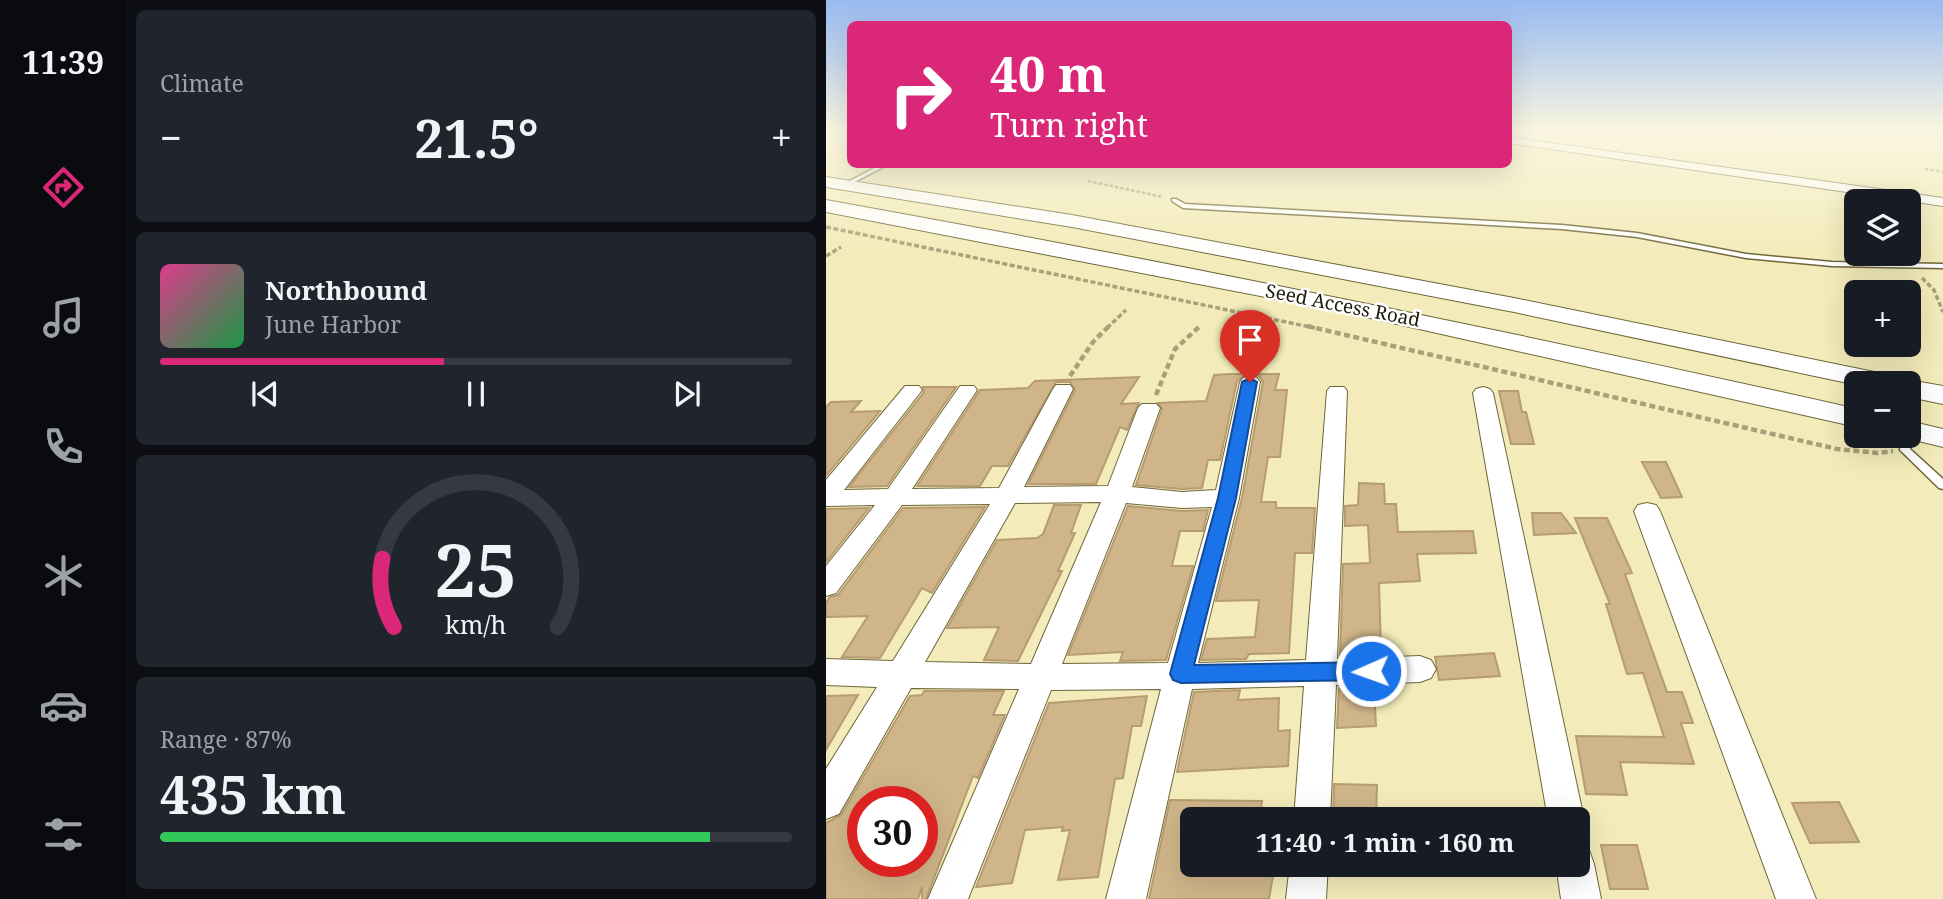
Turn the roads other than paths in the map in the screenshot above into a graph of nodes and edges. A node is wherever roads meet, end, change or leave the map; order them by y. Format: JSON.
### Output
{"nodes":[{"id":1,"x":866,"y":173,"type":"edge"},
{"id":2,"x":1739,"y":173,"type":"edge"},
{"id":3,"x":832,"y":187,"type":"edge"},
{"id":4,"x":1174,"y":200,"type":"road end"},
{"id":5,"x":1943,"y":202,"type":"edge"},
{"id":6,"x":826,"y":206,"type":"edge"},
{"id":7,"x":1943,"y":266,"type":"edge"},
{"id":8,"x":1844,"y":374,"type":"edge"},
{"id":9,"x":1250,"y":382,"type":"dead end"},
{"id":10,"x":1063,"y":389,"type":"road end"},
{"id":11,"x":912,"y":390,"type":"dead end"},
{"id":12,"x":967,"y":390,"type":"dead end"},
{"id":13,"x":1921,"y":390,"type":"edge"},
{"id":14,"x":1337,"y":391,"type":"dead end"},
{"id":15,"x":1483,"y":393,"type":"dead end"},
{"id":16,"x":1844,"y":393,"type":"edge"},
{"id":17,"x":1943,"y":395,"type":"edge"},
{"id":18,"x":1149,"y":408,"type":"road end"},
{"id":19,"x":1921,"y":410,"type":"edge"},
{"id":20,"x":1844,"y":415,"type":"edge"},
{"id":21,"x":1943,"y":415,"type":"edge"},
{"id":22,"x":1943,"y":438,"type":"edge"},
{"id":23,"x":1921,"y":439,"type":"edge"},
{"id":24,"x":1912,"y":448,"type":"edge"},
{"id":25,"x":1943,"y":485,"type":"edge"},
{"id":26,"x":1117,"y":494,"type":"junction"},
{"id":27,"x":1007,"y":496,"type":"junction"},
{"id":28,"x":826,"y":497,"type":"edge"},
{"id":29,"x":894,"y":498,"type":"junction"},
{"id":30,"x":1227,"y":498,"type":"junction"},
{"id":31,"x":1647,"y":511,"type":"dead end"},
{"id":32,"x":826,"y":586,"type":"edge"},
{"id":33,"x":1420,"y":669,"type":"dead end"},
{"id":34,"x":826,"y":672,"type":"edge"},
{"id":35,"x":1321,"y":673,"type":"junction"},
{"id":36,"x":1181,"y":674,"type":"junction"},
{"id":37,"x":900,"y":675,"type":"junction"},
{"id":38,"x":1040,"y":676,"type":"junction"},
{"id":39,"x":826,"y":802,"type":"edge"},
{"id":40,"x":1313,"y":807,"type":"edge"},
{"id":41,"x":1564,"y":807,"type":"edge"},
{"id":42,"x":1308,"y":877,"type":"edge"},
{"id":43,"x":1577,"y":877,"type":"edge"},
{"id":44,"x":948,"y":899,"type":"edge"},
{"id":45,"x":1126,"y":899,"type":"edge"},
{"id":46,"x":1306,"y":899,"type":"edge"},
{"id":47,"x":1581,"y":899,"type":"edge"},
{"id":48,"x":1796,"y":899,"type":"edge"}],
"edges":[{"from":1,"to":3,"type":"lane"},
{"from":2,"to":5,"type":"street"},
{"from":3,"to":8,"type":"street"},
{"from":3,"to":16,"type":"street","name":"Seed Access Road"},
{"from":4,"to":7,"type":"lane"},
{"from":6,"to":20,"type":"street","name":"Seed Access Road"},
{"from":9,"to":30,"type":"street"},
{"from":10,"to":27,"type":"street"},
{"from":11,"to":28,"type":"street"},
{"from":12,"to":29,"type":"street"},
{"from":13,"to":17,"type":"street"},
{"from":14,"to":35,"type":"street"},
{"from":15,"to":41,"type":"street"},
{"from":18,"to":26,"type":"street"},
{"from":19,"to":21,"type":"street"},
{"from":22,"to":23,"type":"street"},
{"from":24,"to":25,"type":"lane"},
{"from":26,"to":27,"type":"street"},
{"from":26,"to":30,"type":"street"},
{"from":26,"to":38,"type":"street"},
{"from":27,"to":29,"type":"street"},
{"from":27,"to":37,"type":"street"},
{"from":28,"to":29,"type":"street"},
{"from":29,"to":32,"type":"street"},
{"from":30,"to":36,"type":"street"},
{"from":31,"to":48,"type":"street"},
{"from":33,"to":35,"type":"street"},
{"from":34,"to":37,"type":"street"},
{"from":35,"to":36,"type":"street"},
{"from":35,"to":40,"type":"street"},
{"from":36,"to":38,"type":"street"},
{"from":36,"to":45,"type":"street"},
{"from":37,"to":38,"type":"street"},
{"from":37,"to":39,"type":"street"},
{"from":38,"to":44,"type":"street"},
{"from":42,"to":46,"type":"street"},
{"from":43,"to":47,"type":"street"}]}
